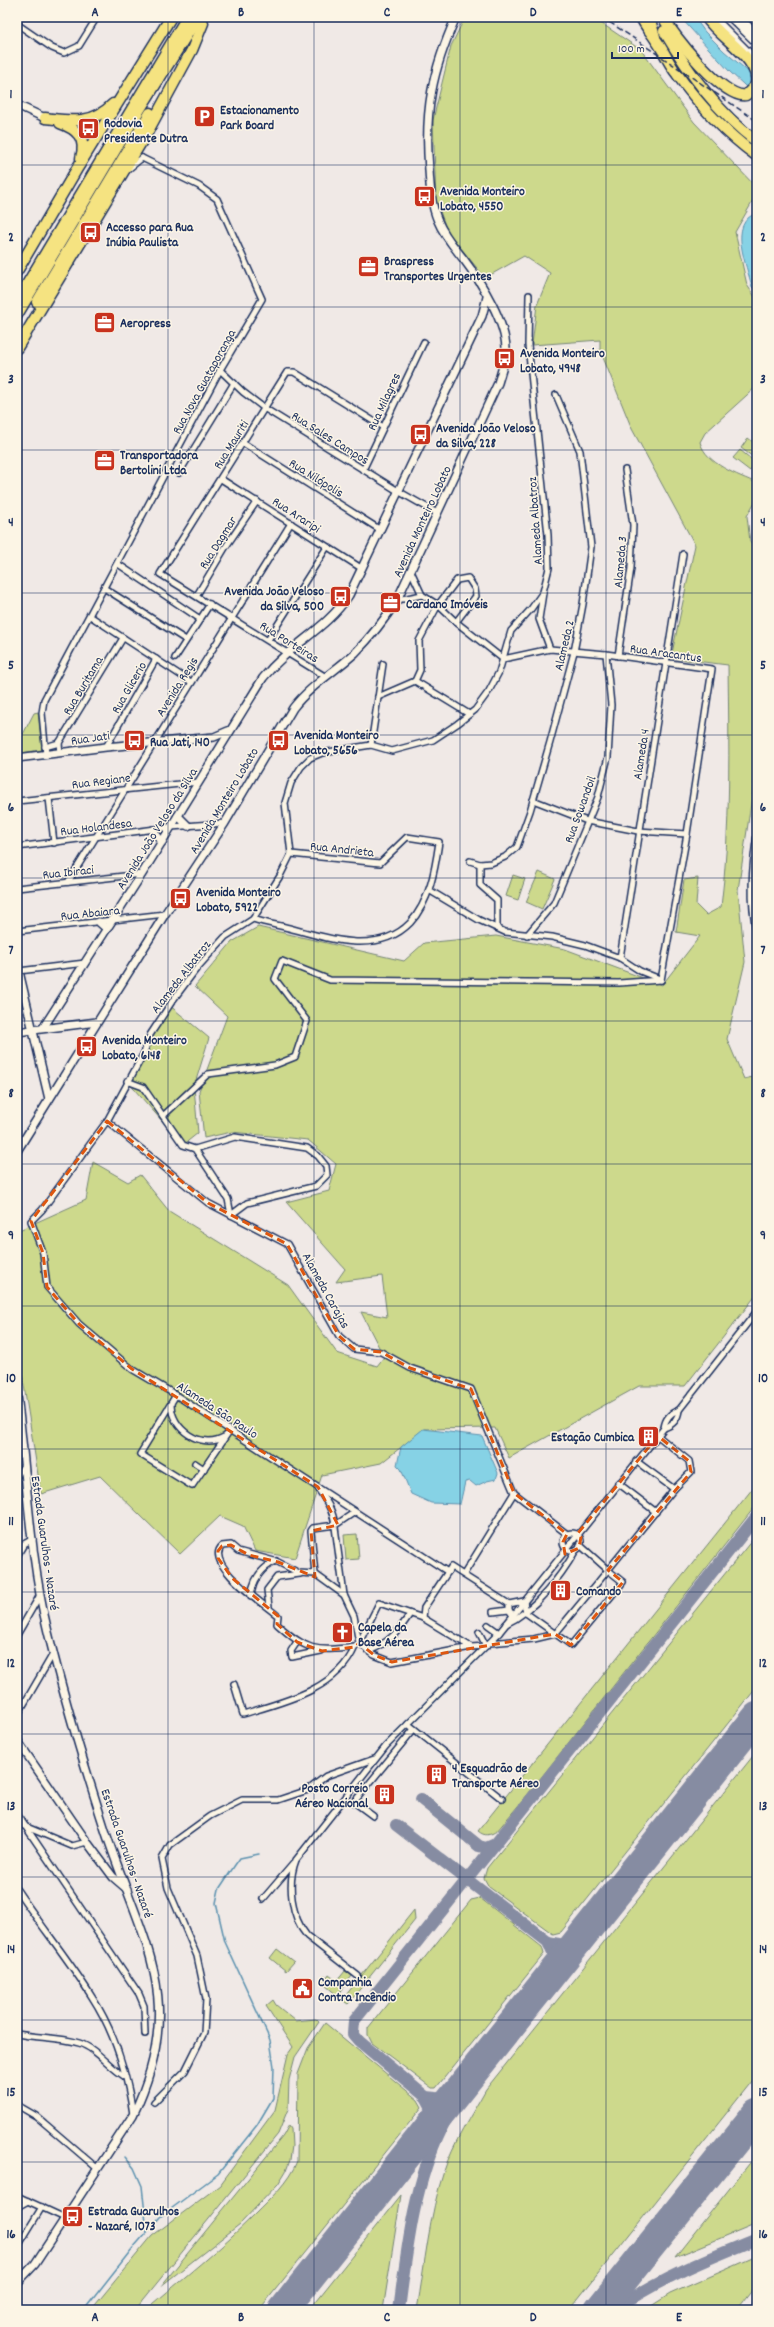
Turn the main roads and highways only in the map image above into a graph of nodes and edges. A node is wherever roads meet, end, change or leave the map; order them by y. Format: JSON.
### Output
{"nodes":[{"id":1,"x":168,"y":17,"type":"edge"},
{"id":2,"x":171,"y":17,"type":"edge"},
{"id":3,"x":178,"y":17,"type":"edge"},
{"id":4,"x":187,"y":17,"type":"edge"},
{"id":5,"x":456,"y":17,"type":"edge"},
{"id":6,"x":641,"y":17,"type":"edge"},
{"id":7,"x":649,"y":17,"type":"edge"},
{"id":8,"x":657,"y":17,"type":"edge"},
{"id":9,"x":663,"y":17,"type":"edge"},
{"id":10,"x":706,"y":17,"type":"edge"},
{"id":11,"x":713,"y":17,"type":"edge"},
{"id":12,"x":730,"y":17,"type":"edge"},
{"id":13,"x":739,"y":17,"type":"edge"},
{"id":14,"x":202,"y":19,"type":"edge"},
{"id":15,"x":159,"y":36,"type":"junction"},
{"id":16,"x":757,"y":36,"type":"edge"},
{"id":17,"x":656,"y":39,"type":"junction"},
{"id":18,"x":757,"y":43,"type":"edge"},
{"id":19,"x":756,"y":65,"type":"edge"},
{"id":20,"x":139,"y":67,"type":"junction"},
{"id":21,"x":123,"y":93,"type":"junction"},
{"id":22,"x":17,"y":105,"type":"edge"},
{"id":23,"x":45,"y":118,"type":"junction"},
{"id":24,"x":757,"y":142,"type":"edge"},
{"id":25,"x":757,"y":156,"type":"edge"},
{"id":26,"x":78,"y":167,"type":"junction"},
{"id":27,"x":17,"y":271,"type":"edge"},
{"id":28,"x":487,"y":297,"type":"junction"},
{"id":29,"x":17,"y":301,"type":"edge"},
{"id":30,"x":17,"y":315,"type":"edge"},
{"id":31,"x":482,"y":316,"type":"junction"},
{"id":32,"x":497,"y":317,"type":"junction"},
{"id":33,"x":17,"y":336,"type":"edge"},
{"id":34,"x":17,"y":348,"type":"edge"},
{"id":35,"x":229,"y":731,"type":"junction"},
{"id":36,"x":214,"y":737,"type":"junction"},
{"id":37,"x":222,"y":742,"type":"junction"},
{"id":38,"x":17,"y":758,"type":"edge"},
{"id":39,"x":178,"y":816,"type":"junction"},
{"id":40,"x":188,"y":826,"type":"road end"},
{"id":41,"x":153,"y":830,"type":"road end"},
{"id":42,"x":162,"y":842,"type":"junction"},
{"id":43,"x":99,"y":922,"type":"road end"},
{"id":44,"x":107,"y":929,"type":"junction"},
{"id":45,"x":18,"y":967,"type":"edge"},
{"id":46,"x":53,"y":1014,"type":"junction"},
{"id":47,"x":97,"y":1022,"type":"junction"},
{"id":48,"x":58,"y":1026,"type":"junction"},
{"id":49,"x":43,"y":1028,"type":"junction"},
{"id":50,"x":34,"y":1030,"type":"junction"},
{"id":51,"x":17,"y":1032,"type":"edge"},
{"id":52,"x":50,"y":1099,"type":"junction"},
{"id":53,"x":17,"y":1151,"type":"edge"},
{"id":54,"x":17,"y":1397,"type":"edge"},
{"id":55,"x":17,"y":1740,"type":"edge"},
{"id":56,"x":128,"y":1891,"type":"junction"},
{"id":57,"x":17,"y":2283,"type":"edge"}],
"edges":[{"from":1,"to":15,"type":"highway"},
{"from":2,"to":15,"type":"highway"},
{"from":3,"to":20,"type":"highway"},
{"from":4,"to":29,"type":"highway"},
{"from":5,"to":28,"type":"main road","name":"Avenida Monteiro Lobato"},
{"from":6,"to":17,"type":"highway"},
{"from":7,"to":17,"type":"highway"},
{"from":8,"to":24,"type":"highway"},
{"from":9,"to":19,"type":"highway"},
{"from":10,"to":19,"type":"highway"},
{"from":11,"to":19,"type":"main road"},
{"from":12,"to":18,"type":"main road"},
{"from":13,"to":16,"type":"main road"},
{"from":14,"to":30,"type":"highway"},
{"from":14,"to":33,"type":"highway"},
{"from":14,"to":34,"type":"highway"},
{"from":15,"to":20,"type":"highway"},
{"from":17,"to":25,"type":"highway"},
{"from":20,"to":21,"type":"highway"},
{"from":21,"to":23,"type":"highway"},
{"from":21,"to":26,"type":"highway"},
{"from":22,"to":23,"type":"main road"},
{"from":23,"to":26,"type":"highway"},
{"from":26,"to":27,"type":"highway"},
{"from":28,"to":31,"type":"main road"},
{"from":28,"to":32,"type":"main road","name":"Avenida Monteiro Lobato"},
{"from":31,"to":32,"type":"main road"},
{"from":31,"to":35,"type":"main road","name":"Avenida João Veloso da Silva"},
{"from":32,"to":47,"type":"main road","name":"Avenida Monteiro Lobato"},
{"from":35,"to":36,"type":"main road","name":"Rua Jati"},
{"from":35,"to":37,"type":"main road","name":"Avenida João Veloso da Silva"},
{"from":36,"to":37,"type":"main road"},
{"from":36,"to":38,"type":"main road","name":"Rua Jati"},
{"from":37,"to":39,"type":"main road","name":"Avenida João Veloso da Silva"},
{"from":39,"to":40,"type":"main road"},
{"from":39,"to":42,"type":"main road","name":"Avenida João Veloso da Silva"},
{"from":41,"to":42,"type":"main road"},
{"from":42,"to":44,"type":"main road","name":"Avenida João Veloso da Silva"},
{"from":43,"to":44,"type":"main road"},
{"from":44,"to":46,"type":"main road","name":"Avenida João Veloso da Silva"},
{"from":45,"to":50,"type":"main road"},
{"from":46,"to":48,"type":"main road"},
{"from":46,"to":49,"type":"main road","name":"Avenida João Veloso da Silva"},
{"from":47,"to":48,"type":"main road"},
{"from":47,"to":52,"type":"main road","name":"Avenida Monteiro Lobato"},
{"from":48,"to":49,"type":"main road"},
{"from":49,"to":50,"type":"main road"},
{"from":50,"to":51,"type":"main road"},
{"from":50,"to":52,"type":"main road"},
{"from":52,"to":53,"type":"main road","name":"Avenida Monteiro Lobato"},
{"from":54,"to":56,"type":"main road","name":"Estrada Guarulhos - Nazaré"},
{"from":55,"to":56,"type":"main road"},
{"from":56,"to":57,"type":"main road","name":"Estrada Guarulhos - Nazaré"}]}
